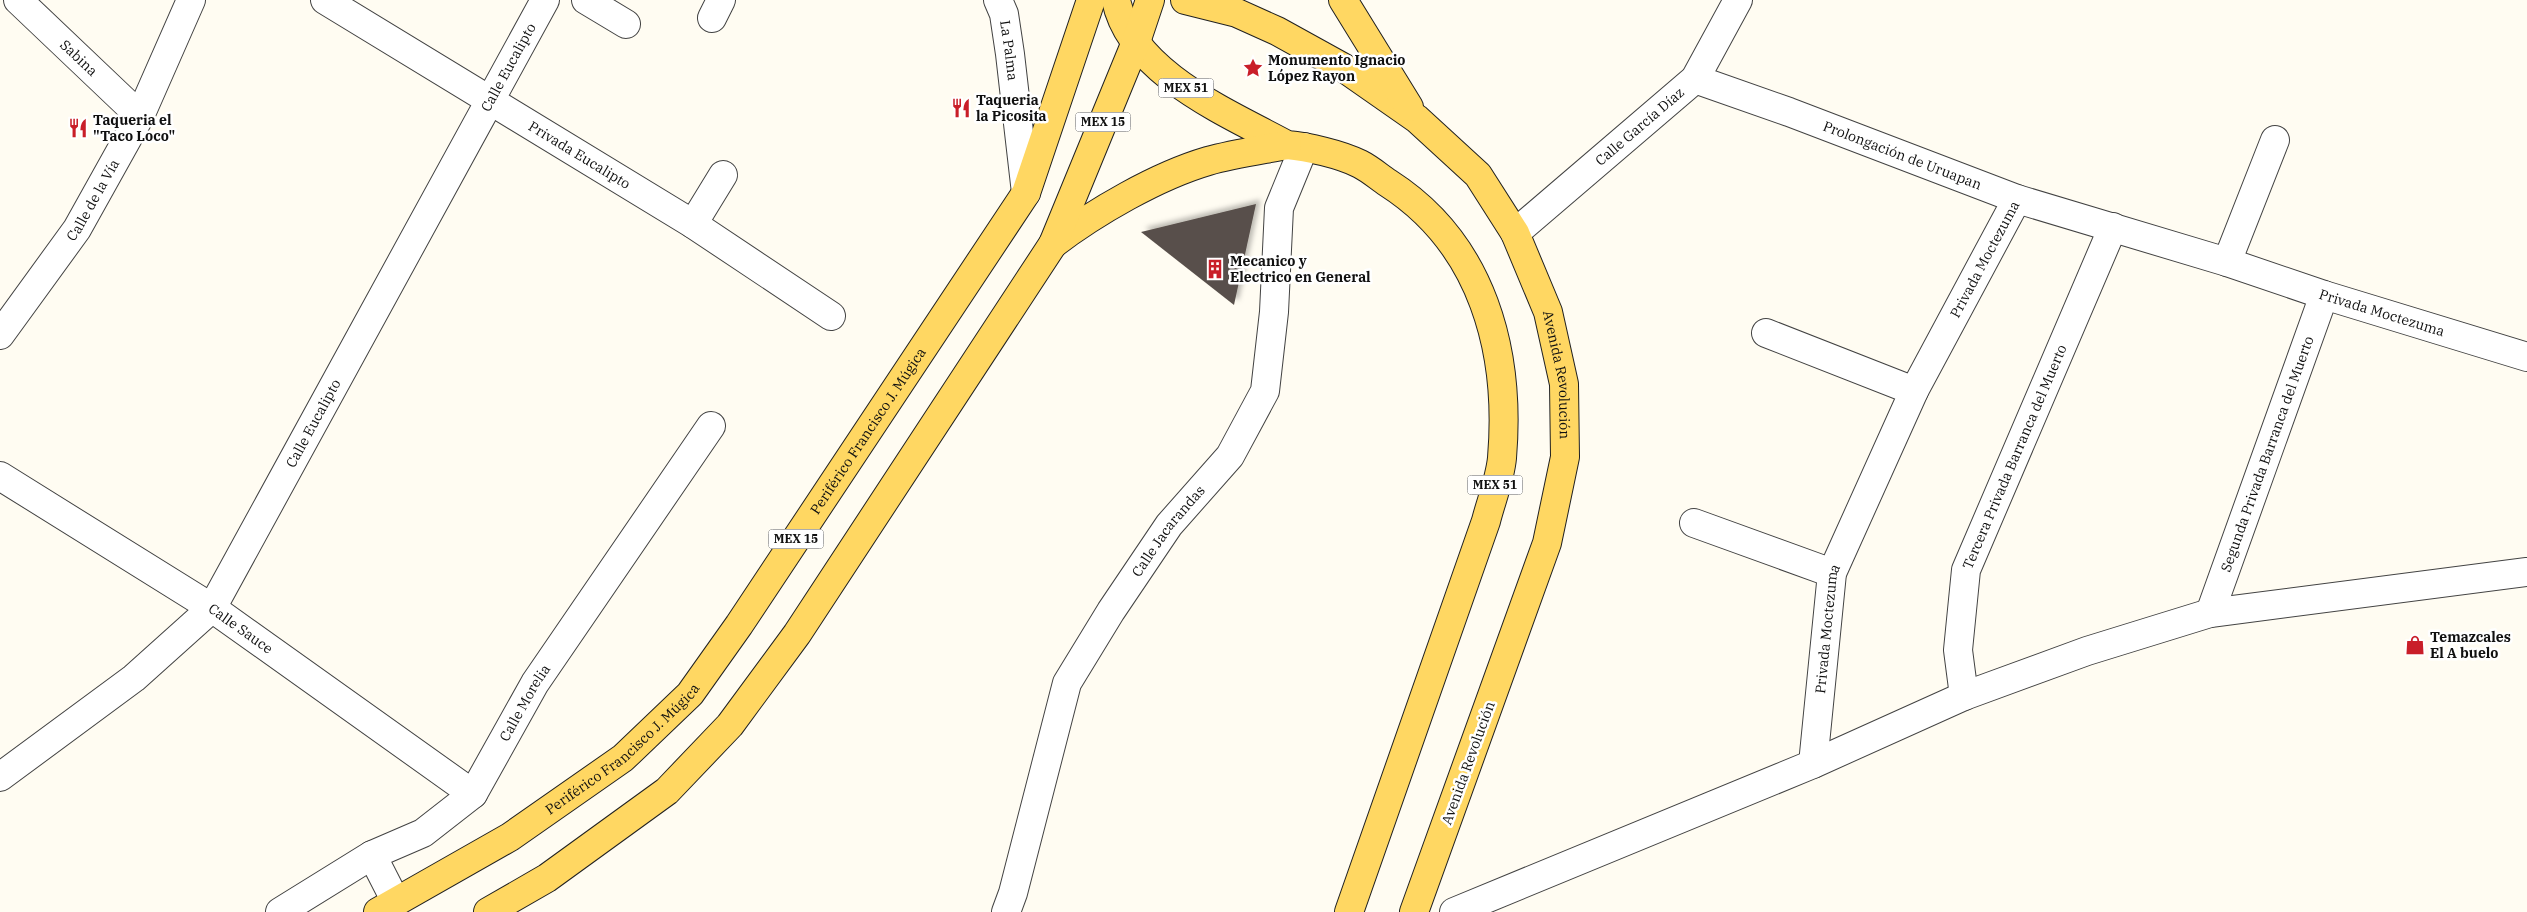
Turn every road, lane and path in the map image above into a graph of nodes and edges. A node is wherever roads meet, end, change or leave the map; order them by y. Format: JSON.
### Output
{"nodes":[{"id":1,"x":18,"y":0,"type":"edge"},
{"id":2,"x":191,"y":0,"type":"edge"},
{"id":3,"x":325,"y":0,"type":"edge"},
{"id":4,"x":545,"y":0,"type":"edge"},
{"id":5,"x":586,"y":0,"type":"edge"},
{"id":6,"x":998,"y":0,"type":"edge"},
{"id":7,"x":1091,"y":0,"type":"edge"},
{"id":8,"x":1150,"y":0,"type":"edge"},
{"id":9,"x":1185,"y":0,"type":"edge"},
{"id":10,"x":1343,"y":0,"type":"edge"},
{"id":11,"x":1738,"y":0,"type":"edge"},
{"id":12,"x":1123,"y":3,"type":"edge"},
{"id":13,"x":626,"y":24,"type":"dead end"},
{"id":14,"x":1136,"y":42,"type":"junction"},
{"id":15,"x":1074,"y":45,"type":"junction"},
{"id":16,"x":1694,"y":80,"type":"junction"},
{"id":17,"x":489,"y":99,"type":"junction"},
{"id":18,"x":140,"y":116,"type":"junction"},
{"id":19,"x":1416,"y":119,"type":"junction"},
{"id":20,"x":2275,"y":140,"type":"dead end"},
{"id":21,"x":1295,"y":146,"type":"junction"},
{"id":22,"x":723,"y":176,"type":"dead end"},
{"id":23,"x":1026,"y":194,"type":"junction"},
{"id":24,"x":2017,"y":199,"type":"junction"},
{"id":25,"x":693,"y":224,"type":"junction"},
{"id":26,"x":2113,"y":227,"type":"junction"},
{"id":27,"x":1516,"y":233,"type":"junction"},
{"id":28,"x":1053,"y":244,"type":"junction"},
{"id":29,"x":2227,"y":262,"type":"junction"},
{"id":30,"x":2324,"y":295,"type":"junction"},
{"id":31,"x":831,"y":316,"type":"dead end"},
{"id":32,"x":1766,"y":333,"type":"dead end"},
{"id":33,"x":0,"y":335,"type":"edge"},
{"id":34,"x":2527,"y":357,"type":"edge"},
{"id":35,"x":1914,"y":391,"type":"junction"},
{"id":36,"x":710,"y":426,"type":"dead end"},
{"id":37,"x":0,"y":476,"type":"edge"},
{"id":38,"x":1694,"y":523,"type":"dead end"},
{"id":39,"x":2527,"y":572,"type":"edge"},
{"id":40,"x":1832,"y":573,"type":"junction"},
{"id":41,"x":212,"y":608,"type":"junction"},
{"id":42,"x":2210,"y":613,"type":"junction"},
{"id":43,"x":1964,"y":696,"type":"junction"},
{"id":44,"x":1813,"y":764,"type":"junction"},
{"id":45,"x":0,"y":777,"type":"edge"},
{"id":46,"x":473,"y":794,"type":"junction"},
{"id":47,"x":372,"y":855,"type":"junction"},
{"id":48,"x":387,"y":907,"type":"edge"},
{"id":49,"x":280,"y":912,"type":"edge"},
{"id":50,"x":488,"y":912,"type":"edge"},
{"id":51,"x":1006,"y":912,"type":"edge"},
{"id":52,"x":1349,"y":912,"type":"edge"},
{"id":53,"x":1414,"y":912,"type":"edge"},
{"id":54,"x":1454,"y":912,"type":"edge"}],
"edges":[{"from":1,"to":18,"type":"street","name":"Sabina"},
{"from":2,"to":18,"type":"street","name":"Calle de la Vía"},
{"from":3,"to":17,"type":"street","name":"Privada Eucalipto"},
{"from":4,"to":17,"type":"street","name":"Calle Eucalipto"},
{"from":5,"to":13,"type":"street"},
{"from":6,"to":23,"type":"street","name":"La Palma"},
{"from":7,"to":15,"type":"main road","name":"Periférico Francisco J. Múgica","number":"MEX 15"},
{"from":8,"to":14,"type":"main road","number":"MEX 15"},
{"from":9,"to":19,"type":"main road","name":"Avenida Revolución"},
{"from":10,"to":19,"type":"main road"},
{"from":11,"to":16,"type":"street","name":"Calle García Díaz"},
{"from":12,"to":14,"type":"main road","number":"MEX 51"},
{"from":12,"to":15,"type":"main road","number":"MEX 51"},
{"from":14,"to":21,"type":"main road","number":"MEX 51"},
{"from":14,"to":28,"type":"main road","number":"MEX 15"},
{"from":15,"to":23,"type":"main road","name":"Periférico Francisco J. Múgica","number":"MEX 15"},
{"from":16,"to":24,"type":"street","name":"Prolongación de Uruapan"},
{"from":16,"to":27,"type":"street","name":"Calle García Díaz"},
{"from":17,"to":25,"type":"street","name":"Privada Eucalipto"},
{"from":17,"to":41,"type":"street","name":"Calle Eucalipto"},
{"from":18,"to":33,"type":"street","name":"Calle de la Vía"},
{"from":19,"to":27,"type":"main road","name":"Avenida Revolución"},
{"from":20,"to":29,"type":"street"},
{"from":21,"to":28,"type":"main road"},
{"from":21,"to":51,"type":"street","name":"Calle Jacarandas"},
{"from":21,"to":52,"type":"main road","number":"MEX 51"},
{"from":22,"to":25,"type":"street"},
{"from":23,"to":48,"type":"main road","name":"Periférico Francisco J. Múgica","number":"MEX 15"},
{"from":24,"to":26,"type":"street","name":"Privada Moctezuma"},
{"from":24,"to":35,"type":"street","name":"Privada Moctezuma"},
{"from":25,"to":31,"type":"street","name":"Privada Eucalipto"},
{"from":26,"to":29,"type":"street","name":"Privada Moctezuma"},
{"from":26,"to":43,"type":"street","name":"Tercera Privada Barranca del Muerto"},
{"from":27,"to":53,"type":"main road","name":"Avenida Revolución"},
{"from":28,"to":50,"type":"main road","number":"MEX 15"},
{"from":29,"to":30,"type":"street","name":"Privada Moctezuma"},
{"from":30,"to":34,"type":"street","name":"Privada Moctezuma"},
{"from":30,"to":42,"type":"street","name":"Segunda Privada Barranca del Muerto"},
{"from":32,"to":35,"type":"street"},
{"from":35,"to":40,"type":"street","name":"Privada Moctezuma"},
{"from":36,"to":46,"type":"street","name":"Calle Morelia"},
{"from":37,"to":41,"type":"street","name":"Calle Sauce"},
{"from":38,"to":40,"type":"street"},
{"from":39,"to":42,"type":"street"},
{"from":40,"to":44,"type":"street","name":"Privada Moctezuma"},
{"from":41,"to":45,"type":"street","name":"Calle Eucalipto"},
{"from":41,"to":46,"type":"street","name":"Calle Sauce"},
{"from":42,"to":43,"type":"street"},
{"from":43,"to":44,"type":"street"},
{"from":44,"to":54,"type":"street"},
{"from":46,"to":47,"type":"street","name":"Calle Morelia"},
{"from":47,"to":48,"type":"street"},
{"from":47,"to":49,"type":"street","name":"Calle Morelia"}]}
